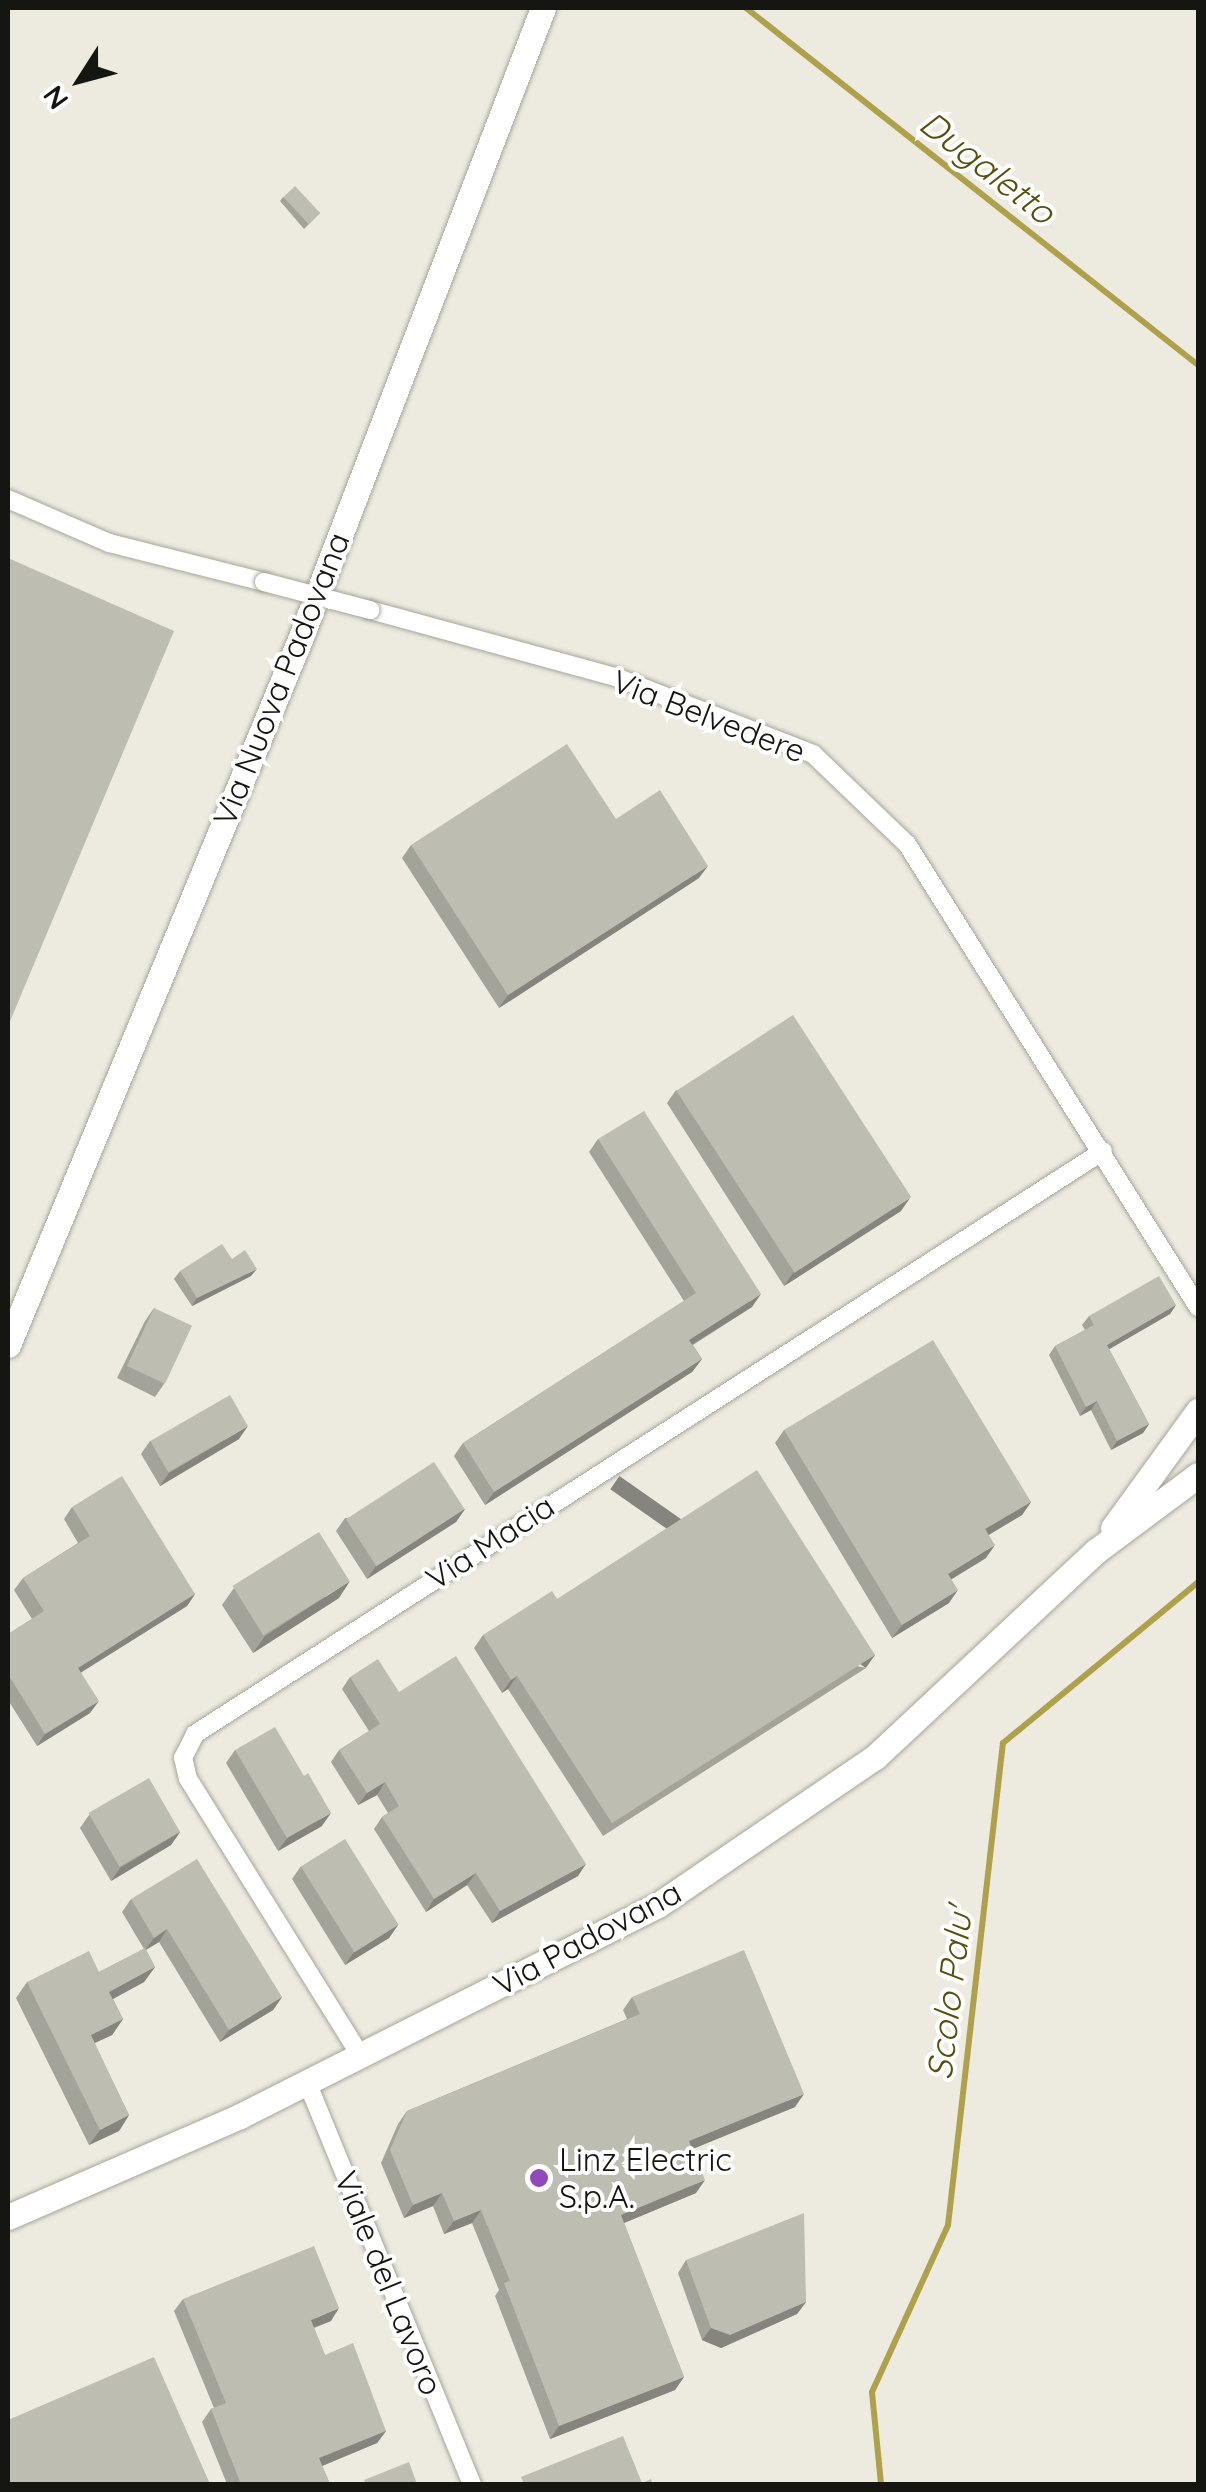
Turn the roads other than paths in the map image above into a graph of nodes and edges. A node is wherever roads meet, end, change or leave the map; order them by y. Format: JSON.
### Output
{"nodes":[{"id":1,"x":543,"y":8,"type":"edge"},
{"id":2,"x":8,"y":499,"type":"edge"},
{"id":3,"x":1104,"y":1151,"type":"junction"},
{"id":4,"x":1174,"y":1262,"type":"junction"},
{"id":5,"x":1198,"y":1286,"type":"edge"},
{"id":6,"x":1198,"y":1306,"type":"edge"},
{"id":7,"x":8,"y":1345,"type":"edge"},
{"id":8,"x":1198,"y":1410,"type":"edge"},
{"id":9,"x":1198,"y":1475,"type":"edge"},
{"id":10,"x":1096,"y":1551,"type":"junction"},
{"id":11,"x":360,"y":2056,"type":"junction"},
{"id":12,"x":307,"y":2082,"type":"junction"},
{"id":13,"x":8,"y":2217,"type":"edge"},
{"id":14,"x":472,"y":2484,"type":"edge"}],
"edges":[{"from":1,"to":7,"type":"street","name":"Via Nuova Padovana"},
{"from":2,"to":3,"type":"street","name":"Via Belvedere","bridge":true},
{"from":3,"to":4,"type":"street","name":"Via Belvedere"},
{"from":3,"to":11,"type":"street","name":"Via Macia"},
{"from":4,"to":5,"type":"street","name":"Via Belvedere"},
{"from":4,"to":6,"type":"street","name":"Via Belvedere"},
{"from":8,"to":10,"type":"street","name":"Via Padovana"},
{"from":9,"to":10,"type":"street","name":"Via Padovana"},
{"from":10,"to":11,"type":"street","name":"Via Padovana"},
{"from":11,"to":12,"type":"street","name":"Via Padovana"},
{"from":12,"to":13,"type":"street","name":"Via Padovana"},
{"from":12,"to":14,"type":"street","name":"Viale del Lavoro"}]}
